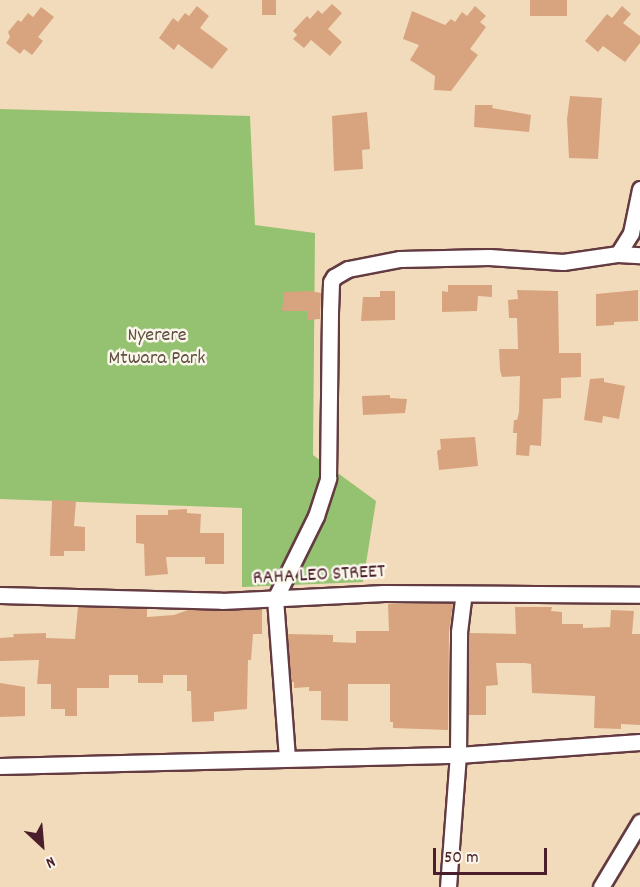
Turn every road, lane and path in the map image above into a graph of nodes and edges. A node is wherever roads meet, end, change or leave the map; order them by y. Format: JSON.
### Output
{"nodes":[{"id":1,"x":640,"y":189,"type":"edge"},
{"id":2,"x":618,"y":254,"type":"junction"},
{"id":3,"x":640,"y":255,"type":"edge"},
{"id":4,"x":464,"y":594,"type":"junction"},
{"id":5,"x":0,"y":595,"type":"edge"},
{"id":6,"x":640,"y":595,"type":"edge"},
{"id":7,"x":275,"y":600,"type":"junction"},
{"id":8,"x":640,"y":742,"type":"edge"},
{"id":9,"x":458,"y":755,"type":"junction"},
{"id":10,"x":287,"y":759,"type":"junction"},
{"id":11,"x":0,"y":766,"type":"edge"},
{"id":12,"x":640,"y":822,"type":"edge"},
{"id":13,"x":448,"y":887,"type":"edge"},
{"id":14,"x":601,"y":887,"type":"edge"}],
"edges":[{"from":1,"to":2,"type":"street"},
{"from":2,"to":3,"type":"street"},
{"from":2,"to":7,"type":"street"},
{"from":4,"to":6,"type":"street","name":"RAHA LEO STREET"},
{"from":4,"to":7,"type":"street","name":"RAHA LEO STREET"},
{"from":4,"to":9,"type":"street"},
{"from":5,"to":7,"type":"street","name":"RAHA LEO STREET"},
{"from":7,"to":10,"type":"street"},
{"from":8,"to":9,"type":"street"},
{"from":9,"to":10,"type":"street"},
{"from":9,"to":13,"type":"street"},
{"from":10,"to":11,"type":"street"},
{"from":12,"to":14,"type":"street"}]}
